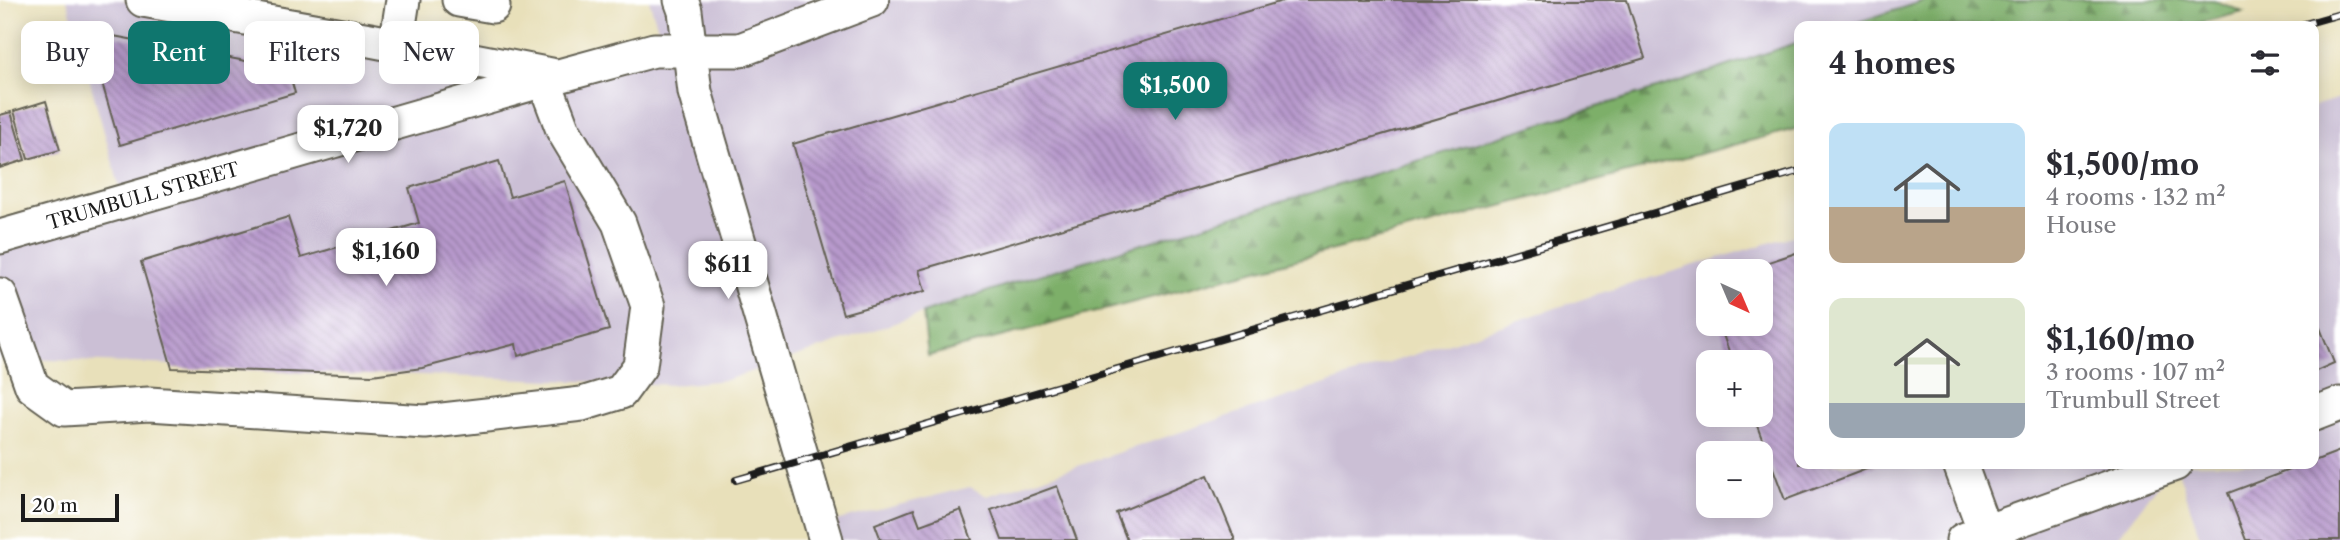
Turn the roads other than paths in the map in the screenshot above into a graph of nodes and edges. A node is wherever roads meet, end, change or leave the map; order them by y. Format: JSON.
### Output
{"nodes":[{"id":1,"x":143,"y":0,"type":"edge"},
{"id":2,"x":403,"y":0,"type":"edge"},
{"id":3,"x":458,"y":0,"type":"edge"},
{"id":4,"x":681,"y":0,"type":"edge"},
{"id":5,"x":872,"y":0,"type":"edge"},
{"id":6,"x":493,"y":6,"type":"dead end"},
{"id":7,"x":256,"y":10,"type":"edge"},
{"id":8,"x":400,"y":21,"type":"edge"},
{"id":9,"x":379,"y":41,"type":"edge"},
{"id":10,"x":691,"y":50,"type":"junction"},
{"id":11,"x":479,"y":63,"type":"edge"},
{"id":12,"x":550,"y":78,"type":"junction"},
{"id":13,"x":0,"y":237,"type":"edge"},
{"id":14,"x":0,"y":295,"type":"edge"},
{"id":15,"x":2340,"y":404,"type":"edge"},
{"id":16,"x":2319,"y":412,"type":"edge"},
{"id":17,"x":1961,"y":469,"type":"edge"},
{"id":18,"x":2161,"y":469,"type":"edge"},
{"id":19,"x":1974,"y":536,"type":"edge"},
{"id":20,"x":826,"y":540,"type":"edge"}],
"edges":[{"from":1,"to":7,"type":"street"},
{"from":2,"to":8,"type":"street"},
{"from":3,"to":6,"type":"street"},
{"from":4,"to":10,"type":"street"},
{"from":5,"to":10,"type":"street","name":"TRUMBULL STREET"},
{"from":7,"to":9,"type":"street"},
{"from":10,"to":12,"type":"street","name":"TRUMBULL STREET"},
{"from":10,"to":20,"type":"street"},
{"from":11,"to":12,"type":"street"},
{"from":12,"to":13,"type":"street","name":"TRUMBULL STREET"},
{"from":12,"to":14,"type":"street"},
{"from":15,"to":16,"type":"street"},
{"from":17,"to":19,"type":"street"},
{"from":18,"to":19,"type":"street"}]}
